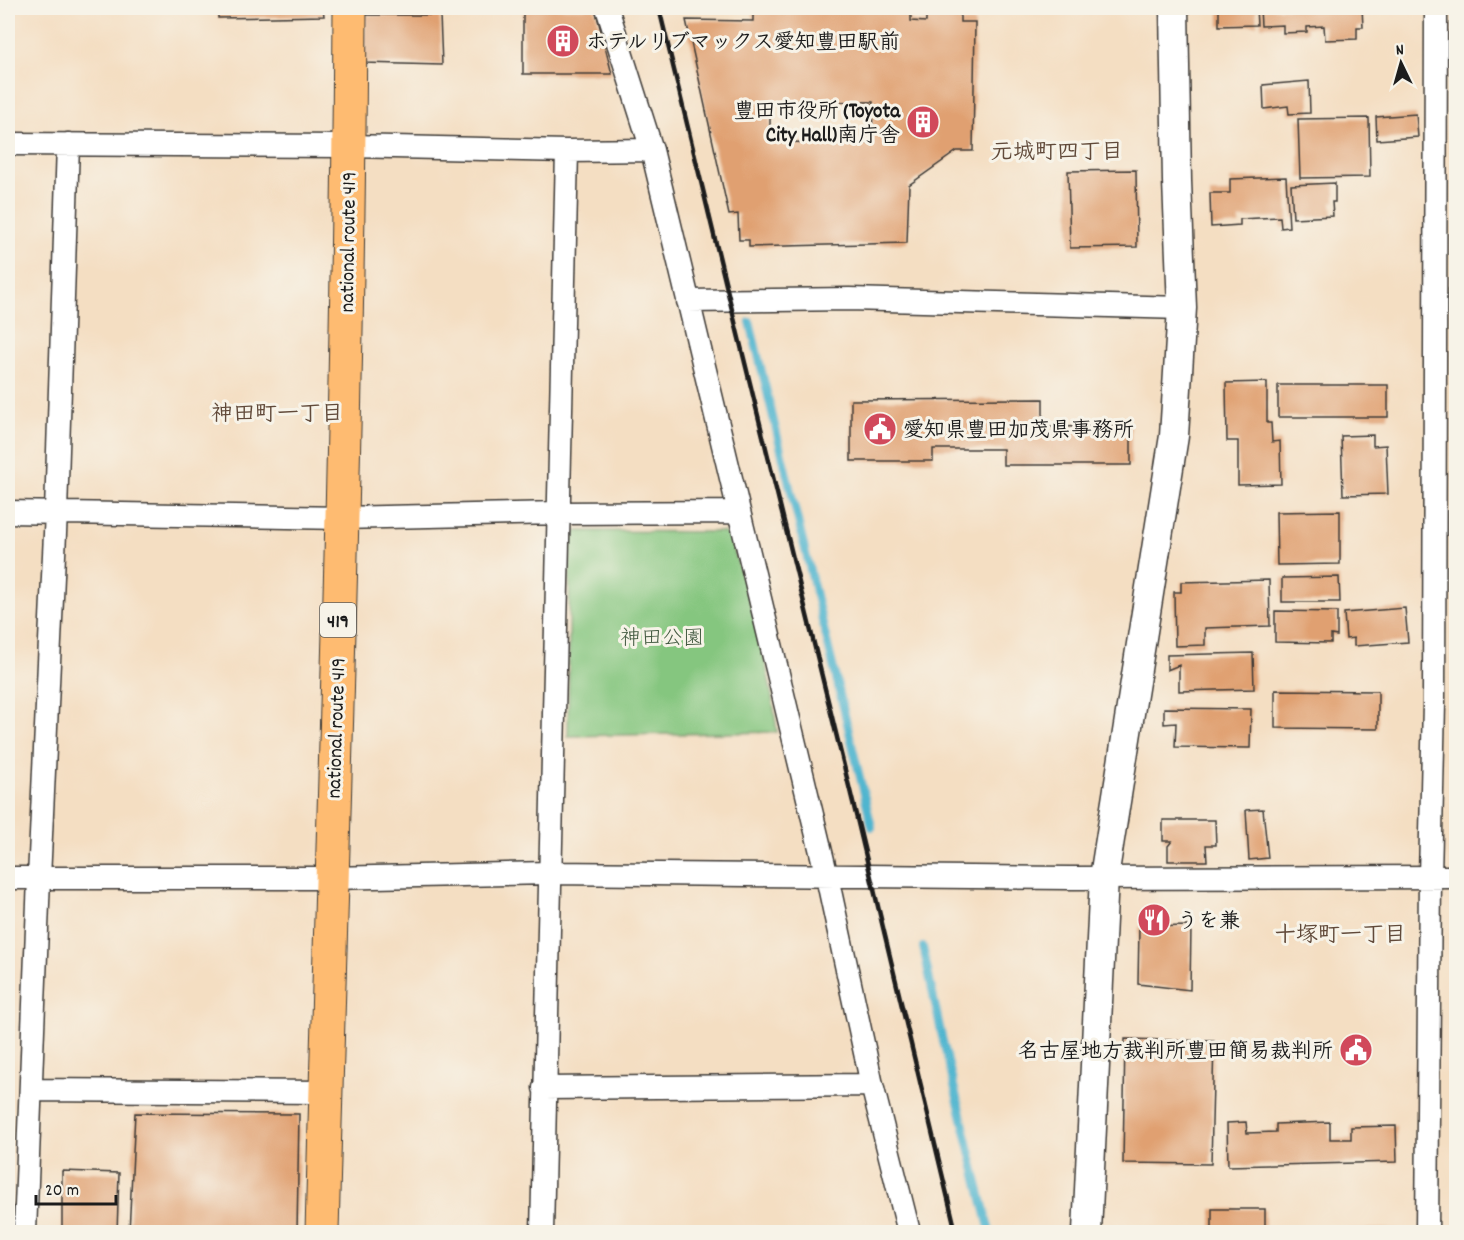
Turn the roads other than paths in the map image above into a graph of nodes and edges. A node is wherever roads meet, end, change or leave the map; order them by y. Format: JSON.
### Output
{"nodes":[{"id":1,"x":350,"y":8,"type":"edge"},
{"id":2,"x":607,"y":8,"type":"edge"},
{"id":3,"x":1174,"y":8,"type":"edge"},
{"id":4,"x":1436,"y":8,"type":"edge"},
{"id":5,"x":8,"y":144,"type":"edge"},
{"id":6,"x":68,"y":144,"type":"junction"},
{"id":7,"x":349,"y":146,"type":"junction"},
{"id":8,"x":652,"y":150,"type":"junction"},
{"id":9,"x":567,"y":151,"type":"junction"},
{"id":10,"x":688,"y":301,"type":"junction"},
{"id":11,"x":1182,"y":308,"type":"junction"},
{"id":12,"x":8,"y":512,"type":"edge"},
{"id":13,"x":56,"y":512,"type":"junction"},
{"id":14,"x":738,"y":512,"type":"junction"},
{"id":15,"x":559,"y":513,"type":"junction"},
{"id":16,"x":341,"y":518,"type":"junction"},
{"id":17,"x":550,"y":873,"type":"junction"},
{"id":18,"x":827,"y":877,"type":"junction"},
{"id":19,"x":1430,"y":877,"type":"junction"},
{"id":20,"x":1456,"y":877,"type":"edge"},
{"id":21,"x":8,"y":878,"type":"edge"},
{"id":22,"x":39,"y":878,"type":"junction"},
{"id":23,"x":331,"y":878,"type":"junction"},
{"id":24,"x":1104,"y":878,"type":"junction"},
{"id":25,"x":872,"y":1085,"type":"junction"},
{"id":26,"x":544,"y":1088,"type":"junction"},
{"id":27,"x":31,"y":1090,"type":"junction"},
{"id":28,"x":326,"y":1092,"type":"junction"},
{"id":29,"x":25,"y":1233,"type":"edge"},
{"id":30,"x":322,"y":1233,"type":"edge"},
{"id":31,"x":542,"y":1233,"type":"edge"},
{"id":32,"x":909,"y":1233,"type":"edge"},
{"id":33,"x":1087,"y":1233,"type":"edge"},
{"id":34,"x":1427,"y":1233,"type":"edge"}],
"edges":[{"from":1,"to":7,"type":"highway","name":"national route 419","number":"419"},
{"from":2,"to":8,"type":"street"},
{"from":3,"to":11,"type":"street"},
{"from":4,"to":19,"type":"street"},
{"from":5,"to":6,"type":"street"},
{"from":6,"to":7,"type":"street"},
{"from":6,"to":13,"type":"street"},
{"from":7,"to":9,"type":"street"},
{"from":7,"to":16,"type":"highway","name":"national route 419","number":"419"},
{"from":8,"to":9,"type":"street"},
{"from":8,"to":10,"type":"street"},
{"from":9,"to":15,"type":"street"},
{"from":10,"to":11,"type":"street"},
{"from":10,"to":14,"type":"street"},
{"from":11,"to":24,"type":"street"},
{"from":12,"to":13,"type":"street"},
{"from":13,"to":16,"type":"street"},
{"from":13,"to":22,"type":"street"},
{"from":14,"to":15,"type":"street"},
{"from":14,"to":18,"type":"street"},
{"from":15,"to":16,"type":"street"},
{"from":15,"to":17,"type":"street"},
{"from":16,"to":23,"type":"highway","name":"national route 419","number":"419"},
{"from":17,"to":18,"type":"street"},
{"from":17,"to":23,"type":"street"},
{"from":17,"to":26,"type":"street"},
{"from":18,"to":24,"type":"street"},
{"from":18,"to":25,"type":"street"},
{"from":19,"to":20,"type":"street"},
{"from":19,"to":24,"type":"street"},
{"from":19,"to":34,"type":"street"},
{"from":21,"to":22,"type":"street"},
{"from":22,"to":23,"type":"street"},
{"from":22,"to":27,"type":"street"},
{"from":23,"to":28,"type":"highway","name":"national route 419","number":"419"},
{"from":24,"to":33,"type":"street"},
{"from":25,"to":26,"type":"street"},
{"from":25,"to":32,"type":"street"},
{"from":26,"to":31,"type":"street"},
{"from":27,"to":28,"type":"street"},
{"from":27,"to":29,"type":"street"},
{"from":28,"to":30,"type":"highway","name":"national route 419","number":"419"}]}
